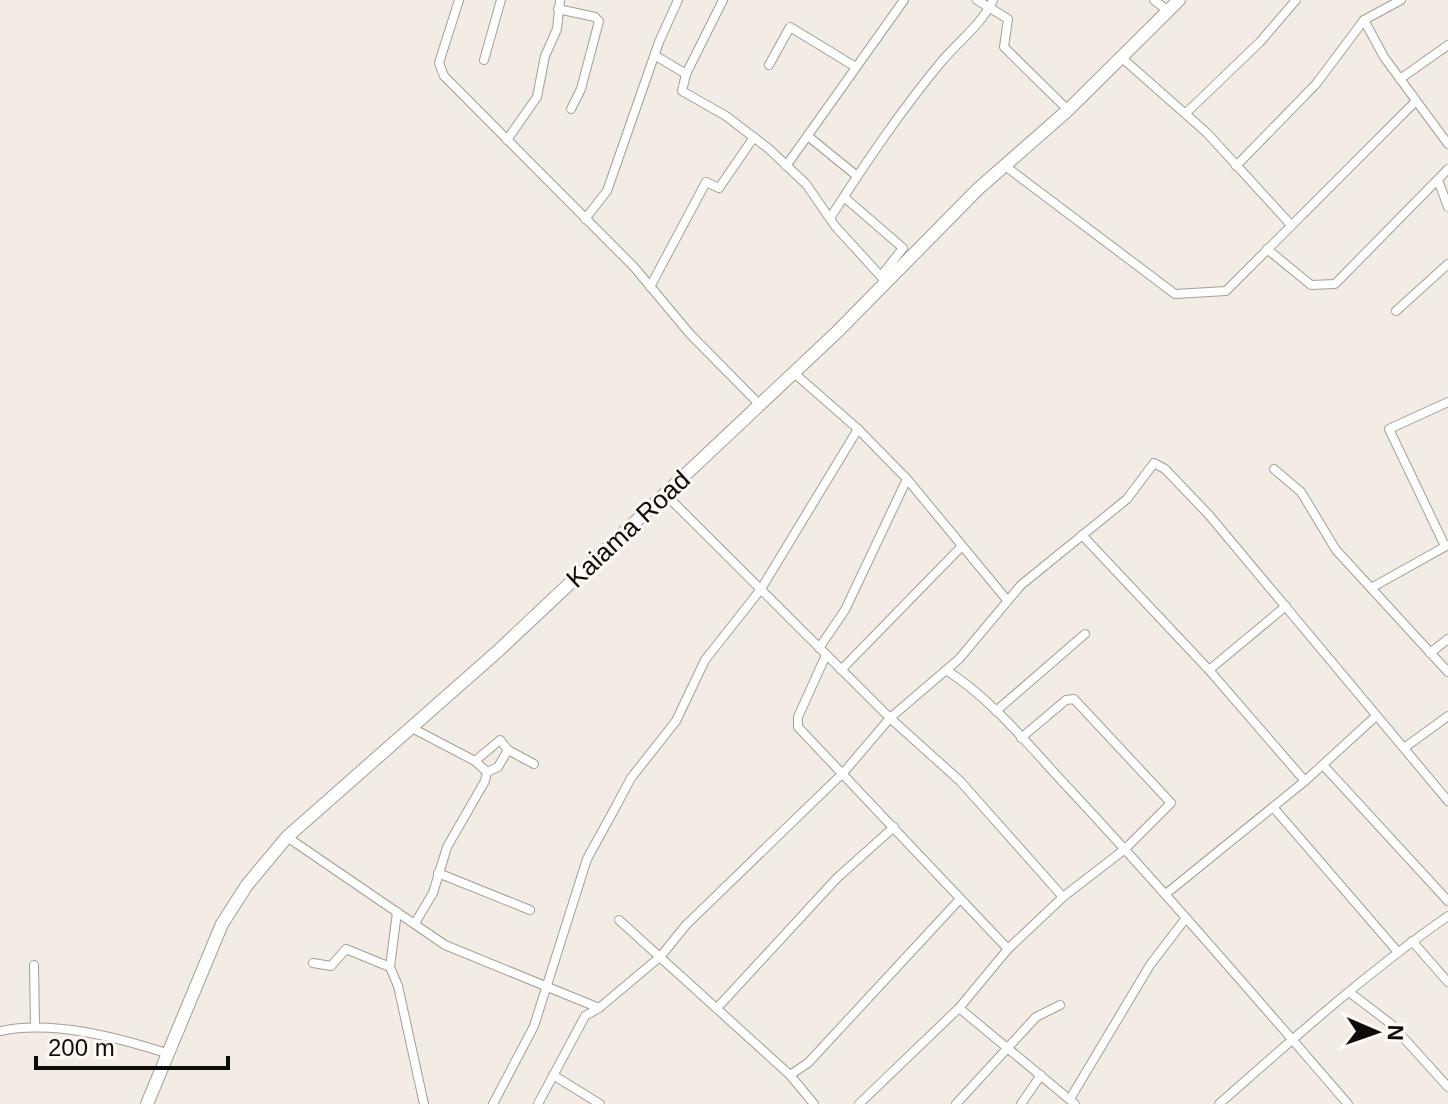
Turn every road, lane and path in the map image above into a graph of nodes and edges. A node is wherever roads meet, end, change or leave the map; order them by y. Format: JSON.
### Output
{"nodes":[{"id":1,"x":459,"y":0,"type":"edge"},
{"id":2,"x":501,"y":0,"type":"edge"},
{"id":3,"x":678,"y":0,"type":"edge"},
{"id":4,"x":723,"y":0,"type":"edge"},
{"id":5,"x":904,"y":0,"type":"edge"},
{"id":6,"x":977,"y":0,"type":"edge"},
{"id":7,"x":1154,"y":0,"type":"edge"},
{"id":8,"x":1179,"y":0,"type":"edge"},
{"id":9,"x":1296,"y":0,"type":"edge"},
{"id":10,"x":1401,"y":0,"type":"edge"},
{"id":11,"x":991,"y":4,"type":"edge"},
{"id":12,"x":559,"y":5,"type":"edge"},
{"id":13,"x":1168,"y":11,"type":"junction"},
{"id":14,"x":1364,"y":20,"type":"junction"},
{"id":15,"x":1448,"y":45,"type":"edge"},
{"id":16,"x":656,"y":56,"type":"junction"},
{"id":17,"x":1122,"y":58,"type":"junction"},
{"id":18,"x":484,"y":60,"type":"dead end"},
{"id":19,"x":769,"y":65,"type":"dead end"},
{"id":20,"x":854,"y":66,"type":"junction"},
{"id":21,"x":686,"y":74,"type":"junction"},
{"id":22,"x":1400,"y":79,"type":"junction"},
{"id":23,"x":1416,"y":101,"type":"junction"},
{"id":24,"x":571,"y":109,"type":"dead end"},
{"id":25,"x":1068,"y":110,"type":"junction"},
{"id":26,"x":1186,"y":113,"type":"junction"},
{"id":27,"x":754,"y":137,"type":"junction"},
{"id":28,"x":809,"y":137,"type":"junction"},
{"id":29,"x":507,"y":140,"type":"junction"},
{"id":30,"x":1448,"y":144,"type":"edge"},
{"id":31,"x":786,"y":166,"type":"junction"},
{"id":32,"x":1005,"y":166,"type":"junction"},
{"id":33,"x":1236,"y":166,"type":"junction"},
{"id":34,"x":1448,"y":169,"type":"edge"},
{"id":35,"x":857,"y":176,"type":"junction"},
{"id":36,"x":1438,"y":180,"type":"junction"},
{"id":37,"x":844,"y":197,"type":"junction"},
{"id":38,"x":1448,"y":207,"type":"edge"},
{"id":39,"x":830,"y":218,"type":"junction"},
{"id":40,"x":585,"y":219,"type":"junction"},
{"id":41,"x":1291,"y":225,"type":"junction"},
{"id":42,"x":1267,"y":249,"type":"junction"},
{"id":43,"x":1448,"y":264,"type":"edge"},
{"id":44,"x":884,"y":279,"type":"junction"},
{"id":45,"x":650,"y":287,"type":"junction"},
{"id":46,"x":1396,"y":311,"type":"dead end"},
{"id":47,"x":794,"y":373,"type":"junction"},
{"id":48,"x":1448,"y":402,"type":"edge"},
{"id":49,"x":759,"y":404,"type":"junction"},
{"id":50,"x":858,"y":429,"type":"junction"},
{"id":51,"x":1274,"y":469,"type":"dead end"},
{"id":52,"x":907,"y":479,"type":"junction"},
{"id":53,"x":665,"y":494,"type":"junction"},
{"id":54,"x":1082,"y":535,"type":"junction"},
{"id":55,"x":962,"y":546,"type":"junction"},
{"id":56,"x":1447,"y":546,"type":"edge"},
{"id":57,"x":1371,"y":588,"type":"junction"},
{"id":58,"x":761,"y":589,"type":"junction"},
{"id":59,"x":1007,"y":600,"type":"junction"},
{"id":60,"x":1286,"y":606,"type":"junction"},
{"id":61,"x":1085,"y":634,"type":"dead end"},
{"id":62,"x":1448,"y":639,"type":"edge"},
{"id":63,"x":819,"y":648,"type":"junction"},
{"id":64,"x":1430,"y":653,"type":"junction"},
{"id":65,"x":826,"y":655,"type":"junction"},
{"id":66,"x":841,"y":670,"type":"junction"},
{"id":67,"x":946,"y":670,"type":"junction"},
{"id":68,"x":1209,"y":670,"type":"junction"},
{"id":69,"x":1448,"y":672,"type":"edge"},
{"id":70,"x":996,"y":711,"type":"junction"},
{"id":71,"x":1376,"y":716,"type":"junction"},
{"id":72,"x":1448,"y":716,"type":"edge"},
{"id":73,"x":890,"y":718,"type":"junction"},
{"id":74,"x":412,"y":728,"type":"junction"},
{"id":75,"x":1021,"y":738,"type":"junction"},
{"id":76,"x":1404,"y":748,"type":"junction"},
{"id":77,"x":508,"y":750,"type":"junction"},
{"id":78,"x":475,"y":761,"type":"junction"},
{"id":79,"x":534,"y":764,"type":"dead end"},
{"id":80,"x":1323,"y":765,"type":"junction"},
{"id":81,"x":487,"y":772,"type":"junction"},
{"id":82,"x":844,"y":772,"type":"junction"},
{"id":83,"x":1305,"y":781,"type":"junction"},
{"id":84,"x":1448,"y":801,"type":"edge"},
{"id":85,"x":1273,"y":807,"type":"junction"},
{"id":86,"x":894,"y":827,"type":"junction"},
{"id":87,"x":287,"y":837,"type":"junction"},
{"id":88,"x":1125,"y":849,"type":"junction"},
{"id":89,"x":438,"y":873,"type":"junction"},
{"id":90,"x":1167,"y":893,"type":"junction"},
{"id":91,"x":1063,"y":897,"type":"junction"},
{"id":92,"x":960,"y":899,"type":"junction"},
{"id":93,"x":1448,"y":901,"type":"edge"},
{"id":94,"x":530,"y":910,"type":"dead end"},
{"id":95,"x":397,"y":912,"type":"junction"},
{"id":96,"x":1448,"y":916,"type":"edge"},
{"id":97,"x":1186,"y":918,"type":"junction"},
{"id":98,"x":619,"y":920,"type":"dead end"},
{"id":99,"x":415,"y":923,"type":"junction"},
{"id":100,"x":1412,"y":941,"type":"junction"},
{"id":101,"x":1008,"y":949,"type":"junction"},
{"id":102,"x":1397,"y":951,"type":"junction"},
{"id":103,"x":661,"y":956,"type":"junction"},
{"id":104,"x":313,"y":963,"type":"dead end"},
{"id":105,"x":34,"y":965,"type":"dead end"},
{"id":106,"x":390,"y":967,"type":"junction"},
{"id":107,"x":1448,"y":982,"type":"edge"},
{"id":108,"x":550,"y":986,"type":"junction"},
{"id":109,"x":1349,"y":992,"type":"junction"},
{"id":110,"x":1060,"y":1005,"type":"dead end"},
{"id":111,"x":718,"y":1007,"type":"junction"},
{"id":112,"x":599,"y":1008,"type":"junction"},
{"id":113,"x":959,"y":1008,"type":"junction"},
{"id":114,"x":35,"y":1025,"type":"junction"},
{"id":115,"x":0,"y":1031,"type":"edge"},
{"id":116,"x":1290,"y":1038,"type":"junction"},
{"id":117,"x":1005,"y":1048,"type":"junction"},
{"id":118,"x":169,"y":1054,"type":"junction"},
{"id":119,"x":553,"y":1075,"type":"junction"},
{"id":120,"x":790,"y":1075,"type":"junction"},
{"id":121,"x":1041,"y":1075,"type":"junction"},
{"id":122,"x":1448,"y":1087,"type":"edge"},
{"id":123,"x":1228,"y":1096,"type":"junction"},
{"id":124,"x":1073,"y":1102,"type":"edge"},
{"id":125,"x":147,"y":1104,"type":"edge"},
{"id":126,"x":424,"y":1104,"type":"edge"},
{"id":127,"x":493,"y":1104,"type":"edge"},
{"id":128,"x":538,"y":1104,"type":"edge"},
{"id":129,"x":600,"y":1104,"type":"edge"},
{"id":130,"x":814,"y":1104,"type":"edge"},
{"id":131,"x":859,"y":1104,"type":"edge"},
{"id":132,"x":956,"y":1104,"type":"edge"},
{"id":133,"x":1021,"y":1104,"type":"edge"},
{"id":134,"x":1219,"y":1104,"type":"edge"},
{"id":135,"x":1236,"y":1104,"type":"edge"},
{"id":136,"x":1348,"y":1104,"type":"edge"}],
"edges":[{"from":1,"to":29,"type":"street"},
{"from":2,"to":18,"type":"street"},
{"from":3,"to":16,"type":"street"},
{"from":4,"to":21,"type":"street"},
{"from":5,"to":20,"type":"street"},
{"from":6,"to":11,"type":"street"},
{"from":7,"to":13,"type":"street"},
{"from":8,"to":13,"type":"highway","name":"Kaiama Road"},
{"from":9,"to":26,"type":"street"},
{"from":10,"to":14,"type":"street"},
{"from":11,"to":25,"type":"street"},
{"from":11,"to":35,"type":"street"},
{"from":12,"to":24,"type":"street"},
{"from":12,"to":29,"type":"street"},
{"from":13,"to":17,"type":"highway","name":"Kaiama Road"},
{"from":14,"to":22,"type":"street"},
{"from":14,"to":33,"type":"street"},
{"from":15,"to":22,"type":"street"},
{"from":16,"to":21,"type":"street"},
{"from":16,"to":40,"type":"street"},
{"from":17,"to":25,"type":"highway","name":"Kaiama Road"},
{"from":17,"to":26,"type":"street"},
{"from":19,"to":20,"type":"street"},
{"from":20,"to":28,"type":"street"},
{"from":21,"to":27,"type":"street"},
{"from":22,"to":23,"type":"street"},
{"from":23,"to":30,"type":"street"},
{"from":23,"to":41,"type":"street"},
{"from":25,"to":32,"type":"highway","name":"Kaiama Road"},
{"from":26,"to":33,"type":"street"},
{"from":27,"to":31,"type":"street"},
{"from":27,"to":45,"type":"street"},
{"from":28,"to":31,"type":"street"},
{"from":28,"to":35,"type":"street"},
{"from":29,"to":40,"type":"street"},
{"from":31,"to":39,"type":"street"},
{"from":32,"to":42,"type":"street"},
{"from":32,"to":44,"type":"highway","name":"Kaiama Road"},
{"from":33,"to":41,"type":"street"},
{"from":34,"to":36,"type":"street"},
{"from":35,"to":37,"type":"street"},
{"from":36,"to":38,"type":"street"},
{"from":36,"to":42,"type":"street"},
{"from":37,"to":39,"type":"street"},
{"from":37,"to":44,"type":"street"},
{"from":39,"to":44,"type":"street"},
{"from":40,"to":45,"type":"street"},
{"from":41,"to":42,"type":"street"},
{"from":43,"to":46,"type":"street"},
{"from":44,"to":47,"type":"highway","name":"Kaiama Road"},
{"from":45,"to":49,"type":"street"},
{"from":47,"to":49,"type":"highway","name":"Kaiama Road"},
{"from":47,"to":50,"type":"street"},
{"from":48,"to":56,"type":"street"},
{"from":49,"to":53,"type":"highway","name":"Kaiama Road"},
{"from":50,"to":52,"type":"street"},
{"from":50,"to":58,"type":"street"},
{"from":51,"to":57,"type":"street"},
{"from":52,"to":55,"type":"street"},
{"from":52,"to":63,"type":"street"},
{"from":53,"to":58,"type":"street"},
{"from":53,"to":74,"type":"highway","name":"Kaiama Road"},
{"from":54,"to":59,"type":"street"},
{"from":54,"to":60,"type":"street"},
{"from":54,"to":68,"type":"street"},
{"from":55,"to":59,"type":"street"},
{"from":55,"to":66,"type":"street"},
{"from":56,"to":57,"type":"street"},
{"from":57,"to":64,"type":"street"},
{"from":58,"to":63,"type":"street"},
{"from":58,"to":108,"type":"street"},
{"from":59,"to":67,"type":"street"},
{"from":60,"to":68,"type":"street"},
{"from":60,"to":71,"type":"street"},
{"from":61,"to":70,"type":"street"},
{"from":62,"to":64,"type":"street"},
{"from":63,"to":65,"type":"street"},
{"from":64,"to":69,"type":"street"},
{"from":65,"to":66,"type":"street"},
{"from":65,"to":82,"type":"street"},
{"from":66,"to":73,"type":"street"},
{"from":67,"to":70,"type":"street"},
{"from":67,"to":73,"type":"street"},
{"from":68,"to":83,"type":"street"},
{"from":70,"to":75,"type":"street"},
{"from":71,"to":76,"type":"street"},
{"from":71,"to":80,"type":"street"},
{"from":72,"to":76,"type":"street"},
{"from":73,"to":82,"type":"street"},
{"from":73,"to":91,"type":"street"},
{"from":74,"to":78,"type":"street"},
{"from":74,"to":87,"type":"highway","name":"Kaiama Road"},
{"from":75,"to":88,"type":"street"},
{"from":75,"to":88,"type":"street"},
{"from":76,"to":84,"type":"street"},
{"from":77,"to":78,"type":"street"},
{"from":77,"to":79,"type":"street"},
{"from":77,"to":81,"type":"street"},
{"from":78,"to":81,"type":"street"},
{"from":80,"to":83,"type":"street"},
{"from":80,"to":93,"type":"street"},
{"from":81,"to":89,"type":"street"},
{"from":82,"to":86,"type":"street"},
{"from":82,"to":103,"type":"street"},
{"from":83,"to":85,"type":"street"},
{"from":85,"to":90,"type":"street"},
{"from":85,"to":102,"type":"street"},
{"from":86,"to":92,"type":"street"},
{"from":86,"to":111,"type":"street"},
{"from":87,"to":95,"type":"street"},
{"from":87,"to":118,"type":"highway","name":"Kaiama Road"},
{"from":88,"to":90,"type":"street"},
{"from":88,"to":91,"type":"street"},
{"from":89,"to":94,"type":"street"},
{"from":89,"to":99,"type":"street"},
{"from":90,"to":97,"type":"street"},
{"from":91,"to":101,"type":"street"},
{"from":92,"to":101,"type":"street"},
{"from":92,"to":120,"type":"street"},
{"from":95,"to":99,"type":"street"},
{"from":95,"to":106,"type":"street"},
{"from":96,"to":100,"type":"street"},
{"from":97,"to":116,"type":"street"},
{"from":97,"to":124,"type":"street"},
{"from":98,"to":103,"type":"street"},
{"from":99,"to":108,"type":"street"},
{"from":100,"to":102,"type":"street"},
{"from":100,"to":107,"type":"street"},
{"from":101,"to":113,"type":"street"},
{"from":102,"to":109,"type":"street"},
{"from":103,"to":111,"type":"street"},
{"from":103,"to":112,"type":"street"},
{"from":104,"to":106,"type":"street"},
{"from":105,"to":114,"type":"street"},
{"from":106,"to":126,"type":"street"},
{"from":108,"to":112,"type":"street"},
{"from":108,"to":127,"type":"street"},
{"from":109,"to":116,"type":"street"},
{"from":109,"to":122,"type":"street"},
{"from":110,"to":117,"type":"street"},
{"from":111,"to":120,"type":"street"},
{"from":112,"to":119,"type":"street"},
{"from":113,"to":117,"type":"street"},
{"from":113,"to":131,"type":"street"},
{"from":114,"to":115,"type":"street"},
{"from":114,"to":118,"type":"street"},
{"from":116,"to":123,"type":"street"},
{"from":116,"to":136,"type":"street"},
{"from":117,"to":121,"type":"street"},
{"from":117,"to":132,"type":"street"},
{"from":118,"to":125,"type":"highway","name":"Kaiama Road"},
{"from":119,"to":128,"type":"street"},
{"from":119,"to":129,"type":"street"},
{"from":120,"to":130,"type":"street"},
{"from":121,"to":124,"type":"street"},
{"from":121,"to":133,"type":"street"},
{"from":123,"to":134,"type":"street"},
{"from":123,"to":135,"type":"street"}]}
